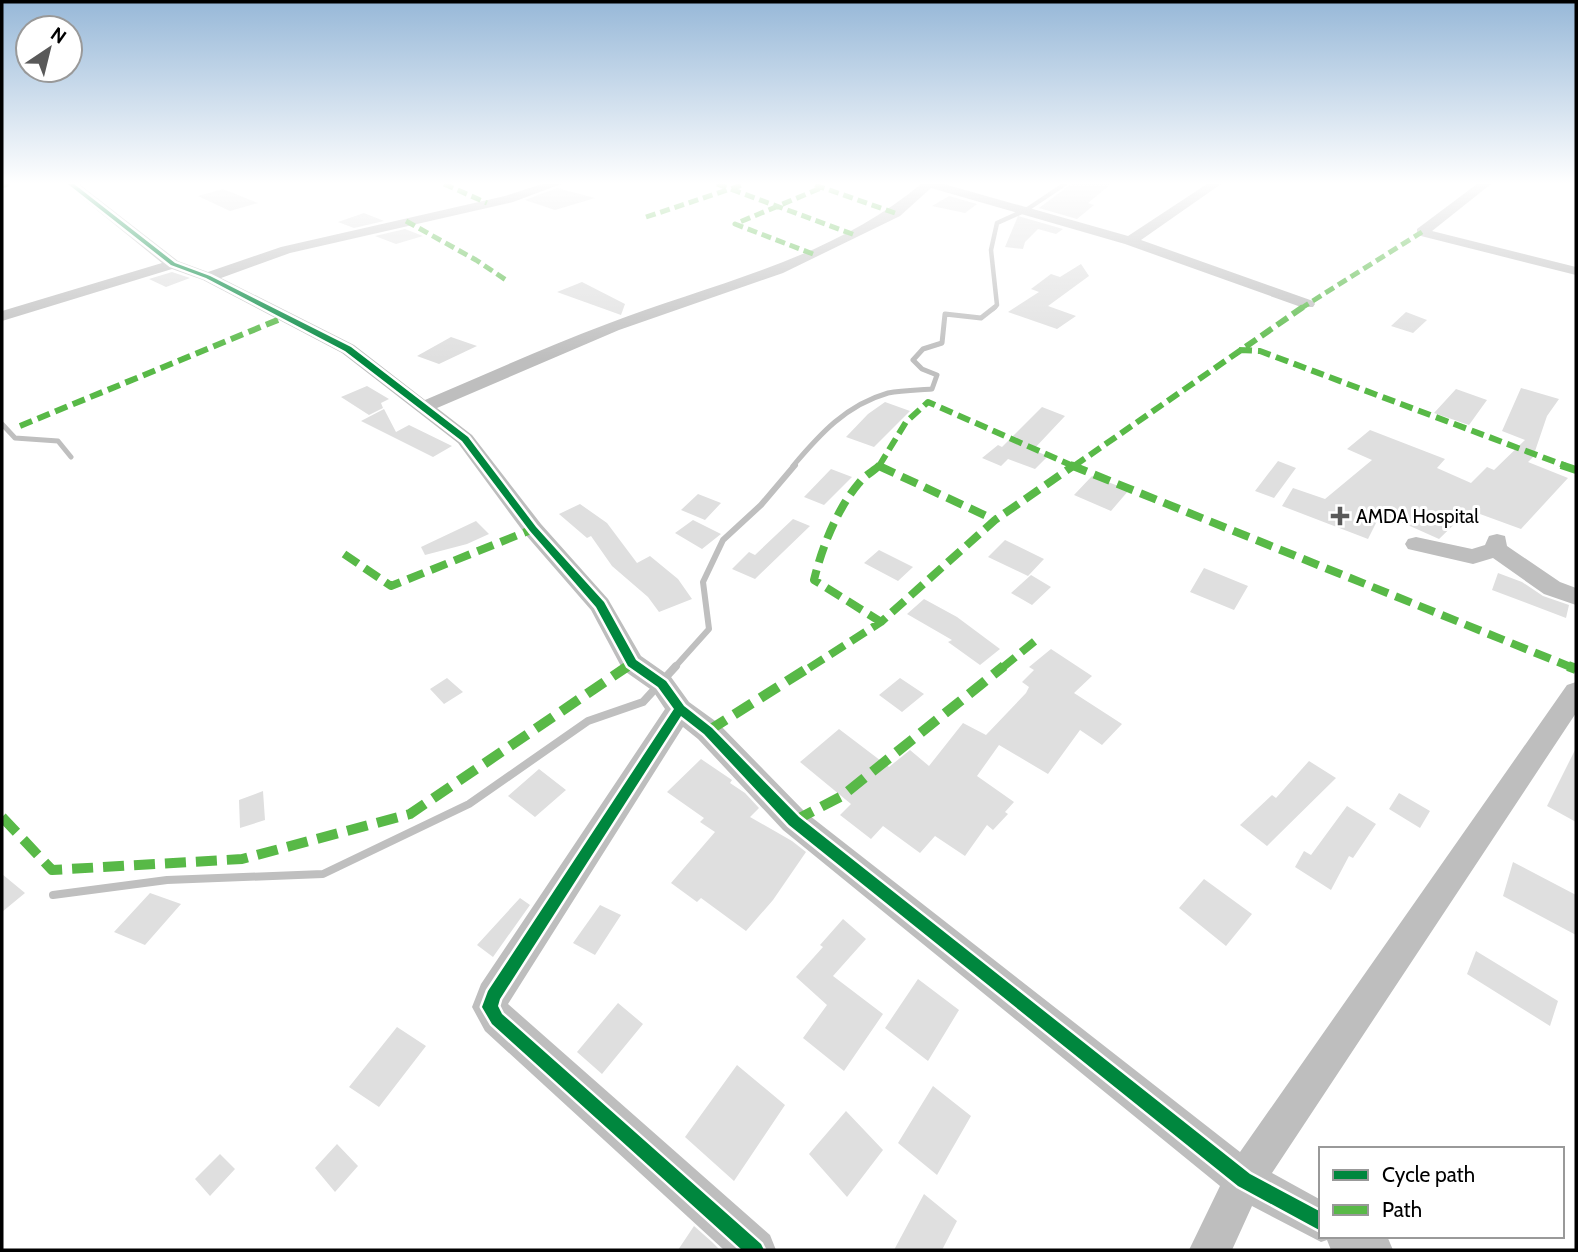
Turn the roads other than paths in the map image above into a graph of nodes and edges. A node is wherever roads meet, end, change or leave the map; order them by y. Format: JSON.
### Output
{"nodes":[{"id":1,"x":145,"y":242,"type":"edge"},
{"id":2,"x":319,"y":242,"type":"edge"},
{"id":3,"x":837,"y":242,"type":"edge"},
{"id":4,"x":1134,"y":242,"type":"edge"},
{"id":5,"x":1463,"y":242,"type":"edge"},
{"id":6,"x":173,"y":264,"type":"junction"},
{"id":7,"x":1576,"y":271,"type":"edge"},
{"id":8,"x":208,"y":277,"type":"junction"},
{"id":9,"x":1307,"y":304,"type":"dead end"},
{"id":10,"x":2,"y":316,"type":"edge"},
{"id":11,"x":424,"y":407,"type":"junction"},
{"id":12,"x":1416,"y":544,"type":"dead end"},
{"id":13,"x":1576,"y":597,"type":"edge"},
{"id":14,"x":1576,"y":692,"type":"edge"},
{"id":15,"x":680,"y":709,"type":"junction"},
{"id":16,"x":1244,"y":1180,"type":"junction"},
{"id":17,"x":1319,"y":1221,"type":"edge"},
{"id":18,"x":1350,"y":1238,"type":"edge"},
{"id":19,"x":755,"y":1250,"type":"edge"},
{"id":20,"x":1210,"y":1250,"type":"edge"},
{"id":21,"x":1372,"y":1250,"type":"edge"}],
"edges":[{"from":1,"to":6,"type":"street"},
{"from":2,"to":8,"type":"street"},
{"from":3,"to":11,"type":"street"},
{"from":4,"to":9,"type":"street"},
{"from":5,"to":7,"type":"street"},
{"from":6,"to":8,"type":"street"},
{"from":6,"to":10,"type":"street"},
{"from":8,"to":11,"type":"street"},
{"from":11,"to":15,"type":"street"},
{"from":12,"to":13,"type":"street"},
{"from":14,"to":16,"type":"street"},
{"from":15,"to":16,"type":"street"},
{"from":15,"to":19,"type":"street"},
{"from":16,"to":17,"type":"street"},
{"from":16,"to":20,"type":"street"},
{"from":18,"to":21,"type":"street"}]}
